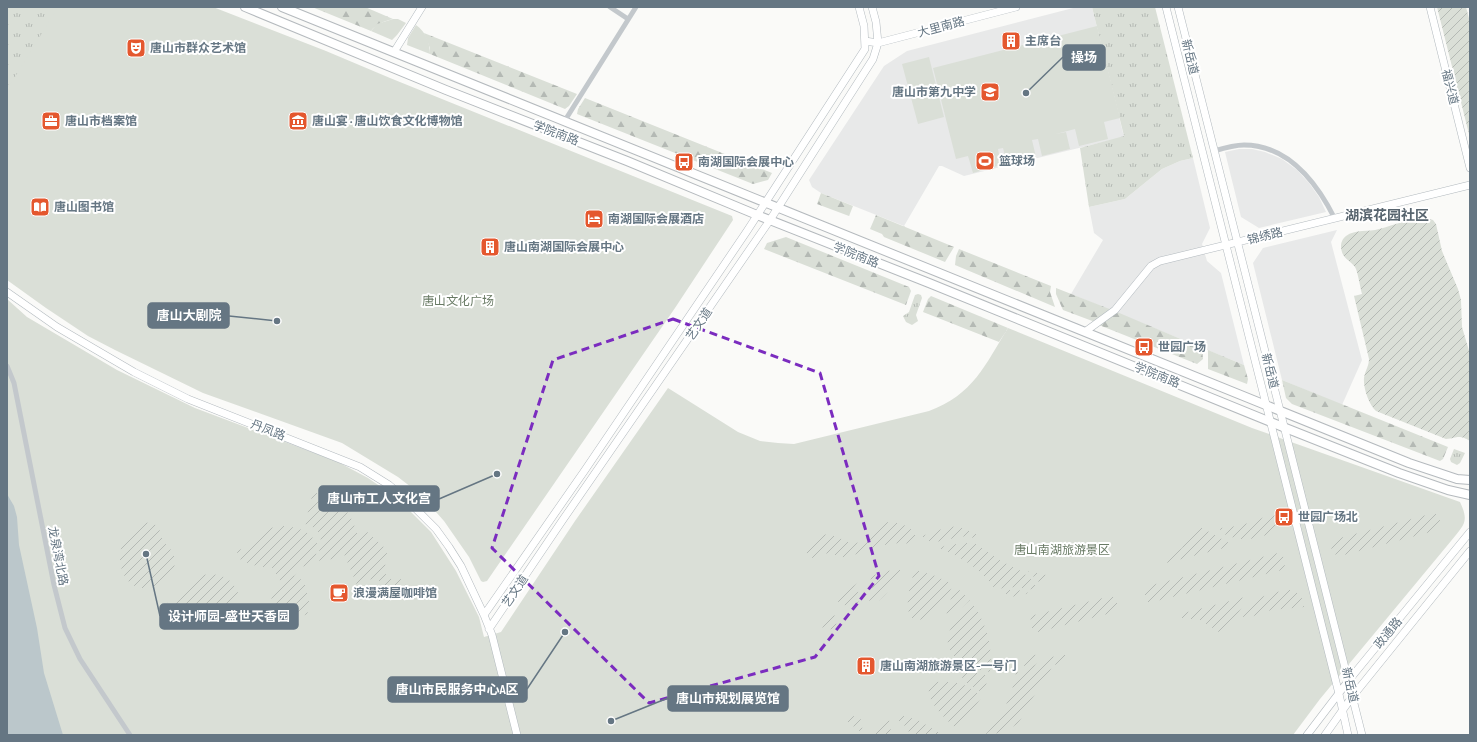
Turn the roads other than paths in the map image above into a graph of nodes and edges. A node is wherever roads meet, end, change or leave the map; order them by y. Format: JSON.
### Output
{"nodes":[{"id":1,"x":245,"y":7,"type":"edge"},
{"id":2,"x":282,"y":7,"type":"edge"},
{"id":3,"x":422,"y":7,"type":"edge"},
{"id":4,"x":610,"y":7,"type":"edge"},
{"id":5,"x":627,"y":7,"type":"edge"},
{"id":6,"x":859,"y":7,"type":"edge"},
{"id":7,"x":872,"y":7,"type":"edge"},
{"id":8,"x":1016,"y":7,"type":"edge"},
{"id":9,"x":1166,"y":7,"type":"edge"},
{"id":10,"x":1178,"y":7,"type":"edge"},
{"id":11,"x":1430,"y":7,"type":"edge"},
{"id":12,"x":635,"y":9,"type":"edge"},
{"id":13,"x":628,"y":19,"type":"junction"},
{"id":14,"x":865,"y":41,"type":"junction"},
{"id":15,"x":878,"y":43,"type":"junction"},
{"id":16,"x":394,"y":52,"type":"junction"},
{"id":17,"x":564,"y":122,"type":"junction"},
{"id":18,"x":1214,"y":151,"type":"junction"},
{"id":19,"x":1470,"y":168,"type":"edge"},
{"id":20,"x":1470,"y":185,"type":"edge"},
{"id":21,"x":764,"y":203,"type":"junction"},
{"id":22,"x":778,"y":208,"type":"junction"},
{"id":23,"x":757,"y":215,"type":"junction"},
{"id":24,"x":1335,"y":219,"type":"junction"},
{"id":25,"x":770,"y":220,"type":"junction"},
{"id":26,"x":1237,"y":242,"type":"junction"},
{"id":27,"x":1225,"y":245,"type":"junction"},
{"id":28,"x":7,"y":292,"type":"edge"},
{"id":29,"x":1086,"y":331,"type":"junction"},
{"id":30,"x":7,"y":366,"type":"edge"},
{"id":31,"x":1265,"y":405,"type":"junction"},
{"id":32,"x":1280,"y":410,"type":"junction"},
{"id":33,"x":1269,"y":420,"type":"junction"},
{"id":34,"x":1283,"y":427,"type":"junction"},
{"id":35,"x":601,"y":447,"type":"junction"},
{"id":36,"x":610,"y":452,"type":"junction"},
{"id":37,"x":1470,"y":480,"type":"edge"},
{"id":38,"x":1470,"y":495,"type":"edge"},
{"id":39,"x":1470,"y":532,"type":"edge"},
{"id":40,"x":1470,"y":551,"type":"edge"},
{"id":41,"x":484,"y":615,"type":"junction"},
{"id":42,"x":489,"y":629,"type":"junction"},
{"id":43,"x":1349,"y":680,"type":"junction"},
{"id":44,"x":1339,"y":694,"type":"junction"},
{"id":45,"x":1352,"y":697,"type":"junction"},
{"id":46,"x":1342,"y":713,"type":"junction"},
{"id":47,"x":130,"y":735,"type":"edge"},
{"id":48,"x":512,"y":735,"type":"edge"},
{"id":49,"x":517,"y":735,"type":"edge"},
{"id":50,"x":1308,"y":735,"type":"edge"},
{"id":51,"x":1325,"y":735,"type":"edge"},
{"id":52,"x":1348,"y":735,"type":"edge"},
{"id":53,"x":1362,"y":735,"type":"edge"}],
"edges":[{"from":1,"to":23,"type":"main road","name":"学院南路"},
{"from":2,"to":16,"type":"main road","name":"学院南路"},
{"from":3,"to":16,"type":"main road"},
{"from":4,"to":13,"type":"street"},
{"from":5,"to":12,"type":"street"},
{"from":6,"to":14,"type":"main road","name":"艺文道"},
{"from":7,"to":15,"type":"main road","name":"艺文道"},
{"from":8,"to":15,"type":"main road","name":"大里南路"},
{"from":9,"to":27,"type":"main road","name":"新岳道"},
{"from":10,"to":18,"type":"main road","name":"新岳道"},
{"from":11,"to":19,"type":"main road","name":"福兴道"},
{"from":12,"to":13,"type":"street"},
{"from":13,"to":17,"type":"street"},
{"from":14,"to":15,"type":"main road","name":"大里南路"},
{"from":14,"to":21,"type":"main road","name":"艺文道"},
{"from":15,"to":22,"type":"main road","name":"艺文道"},
{"from":16,"to":17,"type":"main road","name":"学院南路"},
{"from":17,"to":21,"type":"main road","name":"学院南路"},
{"from":18,"to":24,"type":"street"},
{"from":18,"to":26,"type":"main road","name":"新岳道"},
{"from":20,"to":24,"type":"main road","name":"锦绣路"},
{"from":21,"to":22,"type":"main road","name":"学院南路"},
{"from":21,"to":23,"type":"main road","name":"艺文道"},
{"from":22,"to":25,"type":"main road","name":"艺文道"},
{"from":22,"to":29,"type":"main road","name":"学院南路"},
{"from":23,"to":25,"type":"main road","name":"学院南路"},
{"from":23,"to":35,"type":"main road","name":"艺文道"},
{"from":24,"to":26,"type":"main road","name":"锦绣路"},
{"from":25,"to":33,"type":"main road","name":"学院南路"},
{"from":25,"to":36,"type":"main road","name":"艺文道"},
{"from":26,"to":27,"type":"main road","name":"锦绣路"},
{"from":26,"to":32,"type":"main road","name":"新岳道"},
{"from":27,"to":29,"type":"main road","name":"锦绣路"},
{"from":27,"to":31,"type":"main road","name":"新岳道"},
{"from":28,"to":41,"type":"main road","name":"丹凤路"},
{"from":29,"to":31,"type":"main road","name":"学院南路"},
{"from":30,"to":47,"type":"street","name":"龙泉湾北路"},
{"from":31,"to":32,"type":"main road","name":"学院南路"},
{"from":31,"to":33,"type":"main road","name":"新岳道"},
{"from":32,"to":34,"type":"main road","name":"新岳道"},
{"from":32,"to":37,"type":"main road","name":"学院南路"},
{"from":33,"to":34,"type":"main road","name":"学院南路"},
{"from":33,"to":44,"type":"main road","name":"新岳道"},
{"from":34,"to":38,"type":"main road","name":"学院南路"},
{"from":34,"to":43,"type":"main road","name":"新岳道"},
{"from":35,"to":36,"type":"main road"},
{"from":35,"to":41,"type":"main road","name":"艺文道"},
{"from":36,"to":42,"type":"main road","name":"艺文道"},
{"from":39,"to":43,"type":"main road","name":"政通路"},
{"from":40,"to":45,"type":"main road","name":"政通路"},
{"from":41,"to":42,"type":"main road","name":"丹凤路"},
{"from":41,"to":48,"type":"main road","name":"丹凤路"},
{"from":42,"to":49,"type":"main road","name":"丹凤路"},
{"from":43,"to":44,"type":"main road","name":"政通路"},
{"from":43,"to":45,"type":"main road","name":"新岳道"},
{"from":44,"to":46,"type":"main road","name":"新岳道"},
{"from":44,"to":50,"type":"main road","name":"政通路"},
{"from":45,"to":46,"type":"main road","name":"政通路"},
{"from":45,"to":53,"type":"main road","name":"新岳道"},
{"from":46,"to":51,"type":"main road","name":"政通路"},
{"from":46,"to":52,"type":"main road","name":"新岳道"}]}
